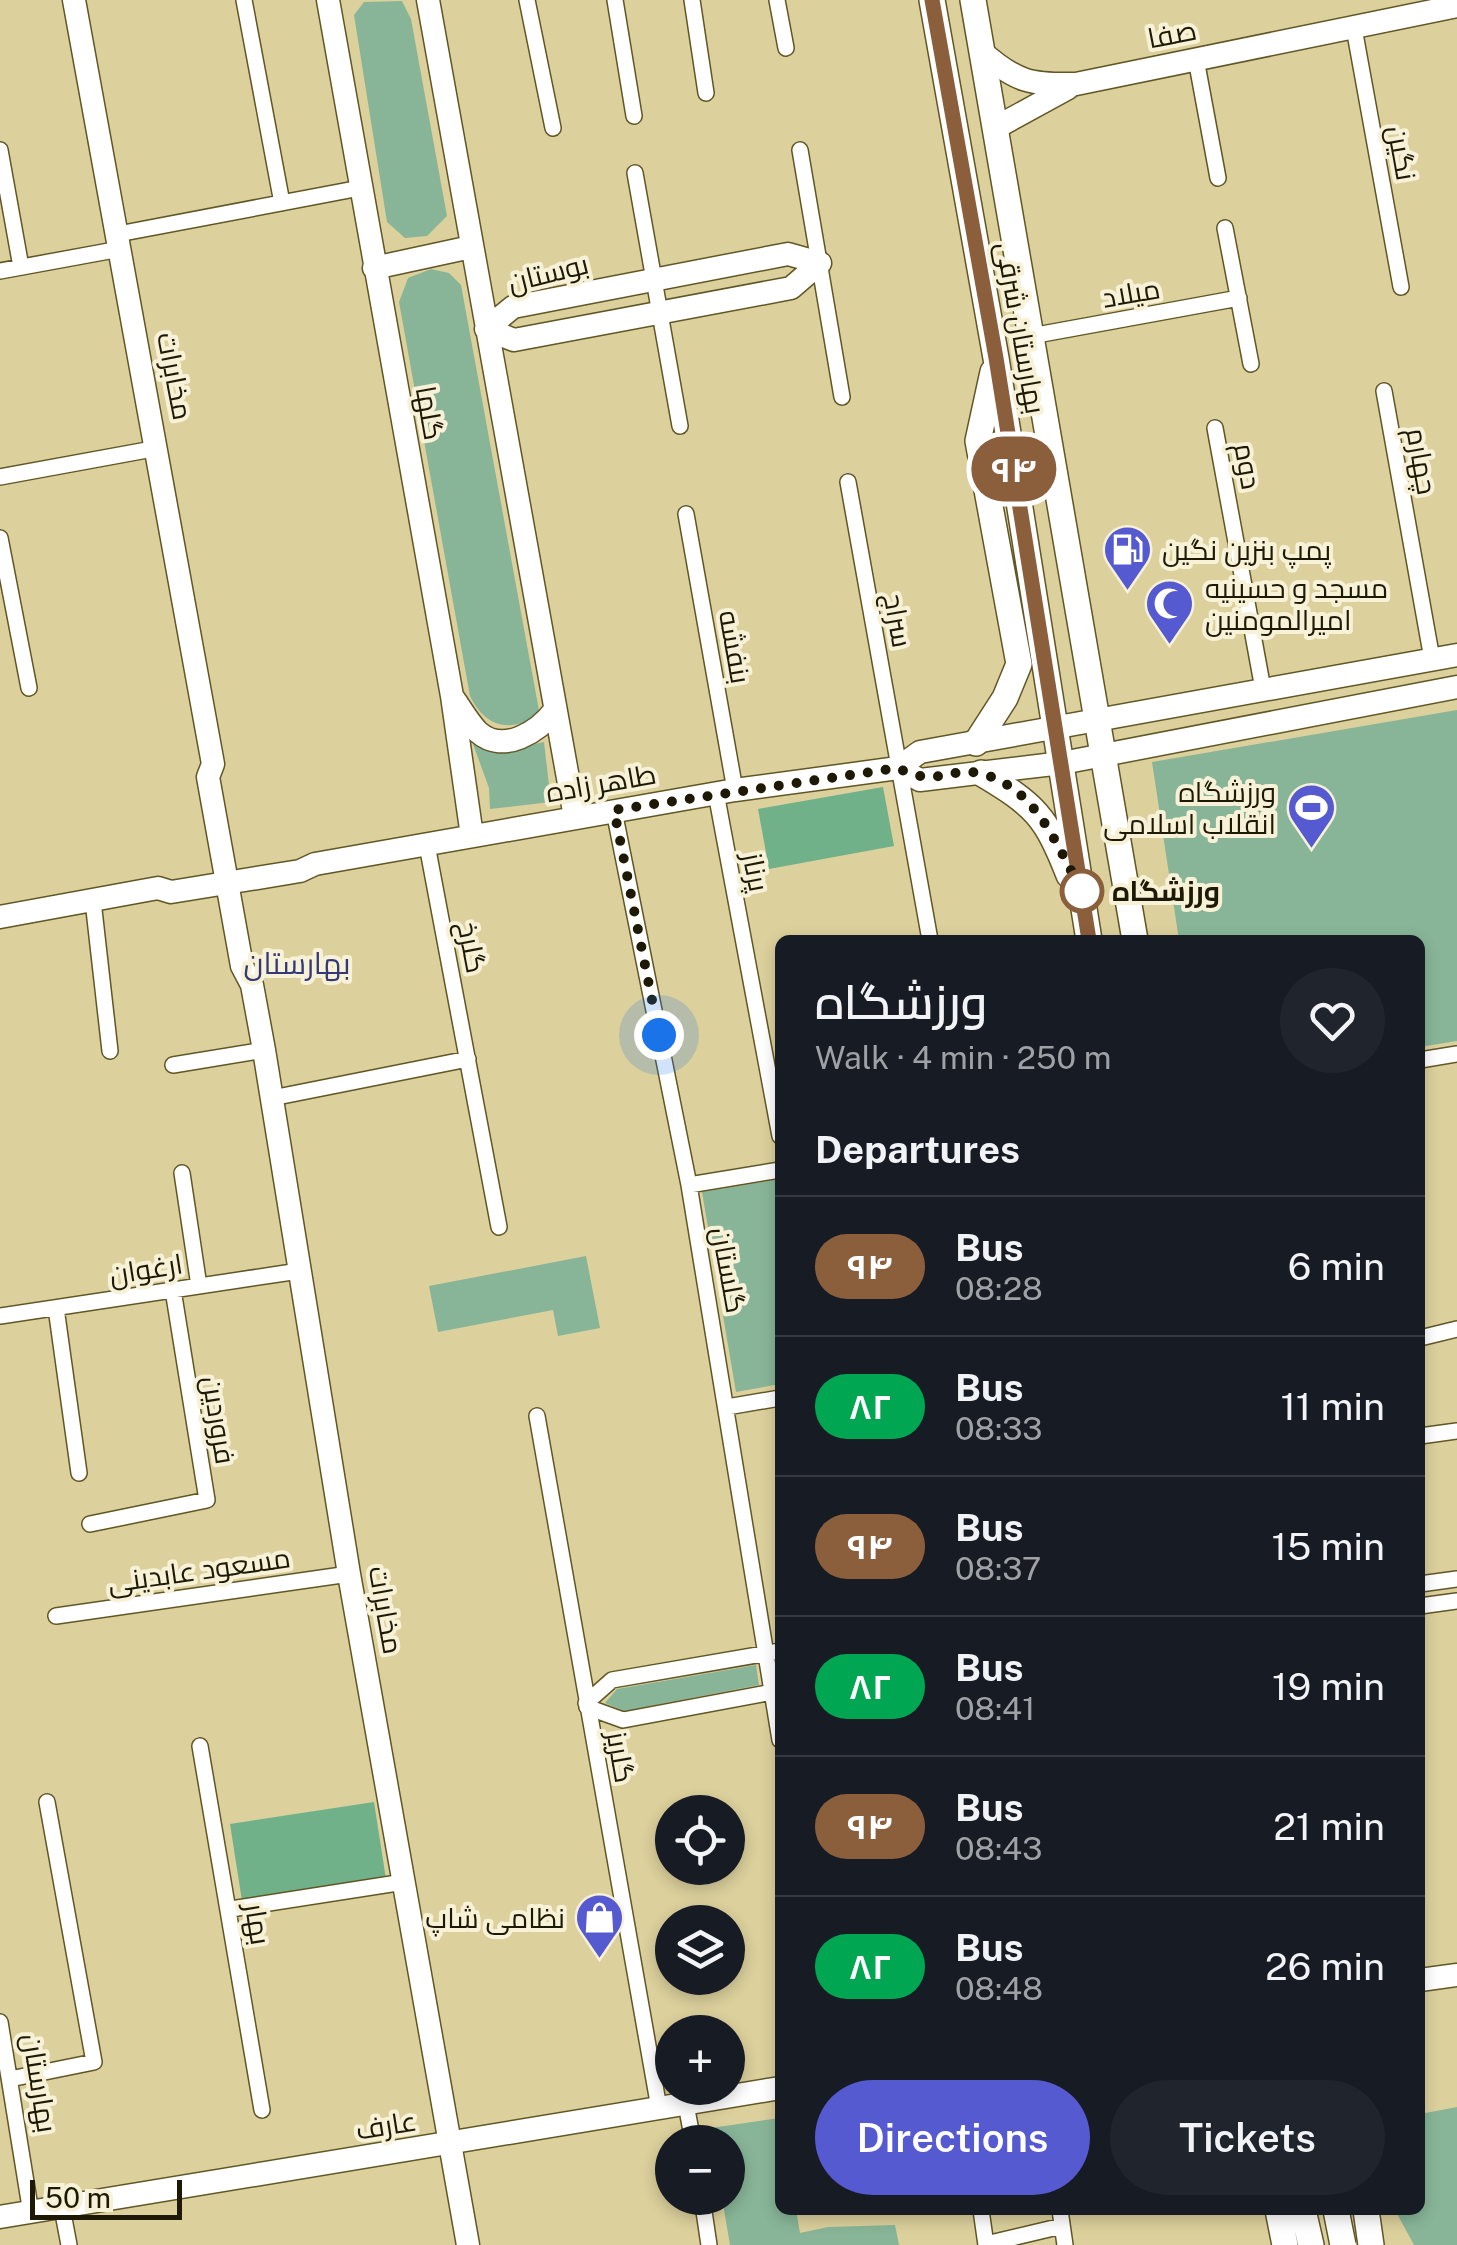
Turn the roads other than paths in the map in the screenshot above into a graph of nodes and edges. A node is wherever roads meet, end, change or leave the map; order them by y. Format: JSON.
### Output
{"nodes":[{"id":1,"x":74,"y":0,"type":"edge"},
{"id":2,"x":244,"y":0,"type":"edge"},
{"id":3,"x":328,"y":0,"type":"edge"},
{"id":4,"x":528,"y":0,"type":"edge"},
{"id":5,"x":615,"y":0,"type":"edge"},
{"id":6,"x":692,"y":0,"type":"edge"},
{"id":7,"x":778,"y":0,"type":"edge"},
{"id":8,"x":932,"y":0,"type":"edge"},
{"id":9,"x":973,"y":0,"type":"edge"},
{"id":10,"x":429,"y":1,"type":"edge"},
{"id":11,"x":1457,"y":6,"type":"edge"},
{"id":12,"x":1354,"y":28,"type":"junction"},
{"id":13,"x":786,"y":48,"type":"dead end"},
{"id":14,"x":982,"y":52,"type":"junction"},
{"id":15,"x":1196,"y":59,"type":"junction"},
{"id":16,"x":1076,"y":84,"type":"junction"},
{"id":17,"x":706,"y":93,"type":"dead end"},
{"id":18,"x":634,"y":116,"type":"dead end"},
{"id":19,"x":553,"y":128,"type":"dead end"},
{"id":20,"x":995,"y":128,"type":"junction"},
{"id":21,"x":0,"y":150,"type":"edge"},
{"id":22,"x":800,"y":150,"type":"dead end"},
{"id":23,"x":635,"y":173,"type":"dead end"},
{"id":24,"x":1218,"y":178,"type":"dead end"},
{"id":25,"x":360,"y":188,"type":"junction"},
{"id":26,"x":282,"y":203,"type":"junction"},
{"id":27,"x":1225,"y":228,"type":"dead end"},
{"id":28,"x":119,"y":242,"type":"junction"},
{"id":29,"x":471,"y":246,"type":"junction"},
{"id":30,"x":745,"y":262,"type":"junction"},
{"id":31,"x":820,"y":263,"type":"junction"},
{"id":32,"x":21,"y":267,"type":"junction"},
{"id":33,"x":374,"y":268,"type":"junction"},
{"id":34,"x":0,"y":271,"type":"edge"},
{"id":35,"x":652,"y":280,"type":"junction"},
{"id":36,"x":1401,"y":287,"type":"dead end"},
{"id":37,"x":752,"y":296,"type":"junction"},
{"id":38,"x":1239,"y":298,"type":"junction"},
{"id":39,"x":659,"y":313,"type":"junction"},
{"id":40,"x":486,"y":328,"type":"junction"},
{"id":41,"x":1031,"y":336,"type":"junction"},
{"id":42,"x":996,"y":358,"type":"junction"},
{"id":43,"x":1251,"y":364,"type":"dead end"},
{"id":44,"x":1384,"y":391,"type":"dead end"},
{"id":45,"x":842,"y":397,"type":"dead end"},
{"id":46,"x":680,"y":426,"type":"dead end"},
{"id":47,"x":1215,"y":428,"type":"dead end"},
{"id":48,"x":158,"y":448,"type":"junction"},
{"id":49,"x":0,"y":477,"type":"edge"},
{"id":50,"x":848,"y":482,"type":"dead end"},
{"id":51,"x":686,"y":514,"type":"dead end"},
{"id":52,"x":0,"y":538,"type":"edge"},
{"id":53,"x":1457,"y":655,"type":"edge"},
{"id":54,"x":1432,"y":659,"type":"junction"},
{"id":55,"x":1457,"y":687,"type":"edge"},
{"id":56,"x":30,"y":688,"type":"dead end"},
{"id":57,"x":1263,"y":689,"type":"junction"},
{"id":58,"x":452,"y":696,"type":"junction"},
{"id":59,"x":556,"y":710,"type":"junction"},
{"id":60,"x":1097,"y":719,"type":"junction"},
{"id":61,"x":1057,"y":726,"type":"junction"},
{"id":62,"x":976,"y":743,"type":"junction"},
{"id":63,"x":1104,"y":755,"type":"junction"},
{"id":64,"x":1062,"y":763,"type":"junction"},
{"id":65,"x":898,"y":768,"type":"junction"},
{"id":66,"x":981,"y":773,"type":"junction"},
{"id":67,"x":725,"y":792,"type":"junction"},
{"id":68,"x":614,"y":810,"type":"junction"},
{"id":69,"x":575,"y":817,"type":"junction"},
{"id":70,"x":472,"y":836,"type":"junction"},
{"id":71,"x":428,"y":844,"type":"junction"},
{"id":72,"x":233,"y":874,"type":"junction"},
{"id":73,"x":93,"y":901,"type":"junction"},
{"id":74,"x":0,"y":918,"type":"edge"},
{"id":75,"x":1087,"y":928,"type":"edge"},
{"id":76,"x":929,"y":935,"type":"edge"},
{"id":77,"x":1134,"y":935,"type":"edge"},
{"id":78,"x":264,"y":1050,"type":"junction"},
{"id":79,"x":110,"y":1051,"type":"dead end"},
{"id":80,"x":1457,"y":1054,"type":"edge"},
{"id":81,"x":468,"y":1058,"type":"junction"},
{"id":82,"x":1425,"y":1059,"type":"edge"},
{"id":83,"x":173,"y":1064,"type":"dead end"},
{"id":84,"x":272,"y":1098,"type":"junction"},
{"id":85,"x":775,"y":1105,"type":"edge"},
{"id":86,"x":775,"y":1171,"type":"edge"},
{"id":87,"x":182,"y":1173,"type":"dead end"},
{"id":88,"x":689,"y":1185,"type":"junction"},
{"id":89,"x":500,"y":1227,"type":"dead end"},
{"id":90,"x":299,"y":1270,"type":"junction"},
{"id":91,"x":199,"y":1286,"type":"junction"},
{"id":92,"x":173,"y":1290,"type":"junction"},
{"id":93,"x":56,"y":1308,"type":"junction"},
{"id":94,"x":0,"y":1316,"type":"edge"},
{"id":95,"x":1457,"y":1329,"type":"edge"},
{"id":96,"x":1425,"y":1337,"type":"edge"},
{"id":97,"x":775,"y":1399,"type":"edge"},
{"id":98,"x":727,"y":1407,"type":"junction"},
{"id":99,"x":537,"y":1416,"type":"dead end"},
{"id":100,"x":1457,"y":1431,"type":"edge"},
{"id":101,"x":1425,"y":1435,"type":"edge"},
{"id":102,"x":80,"y":1472,"type":"dead end"},
{"id":103,"x":90,"y":1524,"type":"dead end"},
{"id":104,"x":348,"y":1574,"type":"junction"},
{"id":105,"x":1457,"y":1579,"type":"edge"},
{"id":106,"x":1425,"y":1583,"type":"edge"},
{"id":107,"x":1457,"y":1601,"type":"edge"},
{"id":108,"x":1425,"y":1605,"type":"edge"},
{"id":109,"x":56,"y":1616,"type":"dead end"},
{"id":110,"x":773,"y":1652,"type":"edge"},
{"id":111,"x":775,"y":1679,"type":"edge"},
{"id":112,"x":775,"y":1692,"type":"edge"},
{"id":113,"x":586,"y":1704,"type":"junction"},
{"id":114,"x":200,"y":1746,"type":"dead end"},
{"id":115,"x":47,"y":1802,"type":"dead end"},
{"id":116,"x":404,"y":1882,"type":"junction"},
{"id":117,"x":231,"y":1909,"type":"junction"},
{"id":118,"x":1457,"y":1975,"type":"edge"},
{"id":119,"x":1425,"y":1979,"type":"edge"},
{"id":120,"x":0,"y":2022,"type":"edge"},
{"id":121,"x":10,"y":2079,"type":"junction"},
{"id":122,"x":775,"y":2089,"type":"edge"},
{"id":123,"x":745,"y":2094,"type":"edge"},
{"id":124,"x":679,"y":2105,"type":"edge"},
{"id":125,"x":659,"y":2108,"type":"junction"},
{"id":126,"x":262,"y":2110,"type":"dead end"},
{"id":127,"x":452,"y":2145,"type":"junction"},
{"id":128,"x":62,"y":2208,"type":"junction"},
{"id":129,"x":31,"y":2213,"type":"junction"},
{"id":130,"x":705,"y":2215,"type":"edge"},
{"id":131,"x":982,"y":2215,"type":"edge"},
{"id":132,"x":1279,"y":2215,"type":"edge"},
{"id":133,"x":1305,"y":2215,"type":"edge"},
{"id":134,"x":1351,"y":2215,"type":"edge"},
{"id":135,"x":1355,"y":2215,"type":"edge"},
{"id":136,"x":0,"y":2217,"type":"edge"},
{"id":137,"x":1061,"y":2218,"type":"edge"},
{"id":138,"x":69,"y":2245,"type":"edge"},
{"id":139,"x":468,"y":2245,"type":"edge"},
{"id":140,"x":709,"y":2245,"type":"edge"},
{"id":141,"x":986,"y":2245,"type":"edge"},
{"id":142,"x":1064,"y":2245,"type":"edge"},
{"id":143,"x":1285,"y":2245,"type":"edge"},
{"id":144,"x":1311,"y":2245,"type":"edge"},
{"id":145,"x":1343,"y":2245,"type":"edge"},
{"id":146,"x":1374,"y":2245,"type":"edge"}],
"edges":[{"from":1,"to":28,"type":"street","name":"مخابرات"},
{"from":2,"to":26,"type":"street"},
{"from":3,"to":25,"type":"street","name":"گلها"},
{"from":4,"to":19,"type":"street"},
{"from":5,"to":18,"type":"street"},
{"from":6,"to":17,"type":"street"},
{"from":7,"to":13,"type":"street"},
{"from":8,"to":42,"type":"main road","name":"بهارستان شرقی"},
{"from":9,"to":14,"type":"main road","name":"بهارستان شرقی"},
{"from":10,"to":29,"type":"street"},
{"from":11,"to":12,"type":"street","name":"صفا"},
{"from":12,"to":15,"type":"street","name":"صفا"},
{"from":12,"to":36,"type":"street","name":"نگین"},
{"from":14,"to":16,"type":"street"},
{"from":14,"to":20,"type":"main road","name":"بهارستان شرقی"},
{"from":15,"to":16,"type":"street","name":"صفا"},
{"from":15,"to":24,"type":"street"},
{"from":16,"to":20,"type":"street"},
{"from":20,"to":41,"type":"main road","name":"بهارستان شرقی"},
{"from":21,"to":32,"type":"street"},
{"from":22,"to":31,"type":"street"},
{"from":23,"to":35,"type":"street"},
{"from":25,"to":26,"type":"street"},
{"from":25,"to":33,"type":"street","name":"گلها"},
{"from":26,"to":28,"type":"street"},
{"from":27,"to":38,"type":"street"},
{"from":28,"to":32,"type":"street"},
{"from":28,"to":48,"type":"street","name":"مخابرات"},
{"from":29,"to":33,"type":"street"},
{"from":29,"to":40,"type":"street"},
{"from":30,"to":31,"type":"street","name":"بوستان"},
{"from":30,"to":35,"type":"street","name":"بوستان"},
{"from":30,"to":37,"type":"street"},
{"from":31,"to":37,"type":"street","name":"بوستان"},
{"from":31,"to":45,"type":"street"},
{"from":32,"to":34,"type":"street"},
{"from":33,"to":58,"type":"street","name":"گلها"},
{"from":35,"to":39,"type":"street"},
{"from":35,"to":40,"type":"street","name":"بوستان"},
{"from":37,"to":39,"type":"street","name":"بوستان"},
{"from":38,"to":41,"type":"street","name":"میلاد"},
{"from":38,"to":43,"type":"street"},
{"from":39,"to":40,"type":"street","name":"بوستان"},
{"from":39,"to":46,"type":"street"},
{"from":40,"to":59,"type":"street"},
{"from":41,"to":60,"type":"main road","name":"بهارستان شرقی"},
{"from":42,"to":61,"type":"main road","name":"بهارستان شرقی"},
{"from":42,"to":62,"type":"main road"},
{"from":44,"to":54,"type":"street","name":"چهارم"},
{"from":47,"to":57,"type":"street","name":"دوم"},
{"from":48,"to":49,"type":"street"},
{"from":48,"to":72,"type":"street","name":"مخابرات"},
{"from":50,"to":65,"type":"street","name":"سراج"},
{"from":51,"to":67,"type":"street","name":"بنفشه"},
{"from":52,"to":56,"type":"street"},
{"from":53,"to":54,"type":"street"},
{"from":54,"to":57,"type":"street"},
{"from":55,"to":63,"type":"street"},
{"from":57,"to":60,"type":"street"},
{"from":58,"to":59,"type":"street"},
{"from":58,"to":70,"type":"street","name":"گلها"},
{"from":59,"to":69,"type":"street"},
{"from":60,"to":61,"type":"street","name":"طاهر زاده"},
{"from":60,"to":63,"type":"main road"},
{"from":61,"to":62,"type":"street","name":"طاهر زاده"},
{"from":61,"to":64,"type":"main road"},
{"from":62,"to":65,"type":"street","name":"طاهر زاده"},
{"from":63,"to":64,"type":"street","name":"طاهر زاده"},
{"from":63,"to":77,"type":"main road"},
{"from":64,"to":66,"type":"street","name":"طاهر زاده"},
{"from":64,"to":75,"type":"main road"},
{"from":65,"to":66,"type":"street","name":"طاهر زاده"},
{"from":65,"to":67,"type":"street","name":"طاهر زاده"},
{"from":65,"to":76,"type":"street","name":"سراج"},
{"from":66,"to":75,"type":"main road"},
{"from":67,"to":68,"type":"street","name":"طاهر زاده"},
{"from":67,"to":85,"type":"street","name":"پرناز"},
{"from":68,"to":69,"type":"street","name":"طاهر زاده"},
{"from":68,"to":88,"type":"street","name":"گلستان"},
{"from":69,"to":70,"type":"street","name":"طاهر زاده"},
{"from":70,"to":71,"type":"street","name":"طاهر زاده"},
{"from":71,"to":72,"type":"street","name":"طاهر زاده"},
{"from":71,"to":81,"type":"street","name":"گلرخ"},
{"from":72,"to":73,"type":"street","name":"طاهر زاده"},
{"from":72,"to":78,"type":"street","name":"مخابرات"},
{"from":73,"to":74,"type":"street","name":"طاهر زاده"},
{"from":73,"to":79,"type":"street"},
{"from":78,"to":83,"type":"street"},
{"from":78,"to":84,"type":"street","name":"مخابرات"},
{"from":80,"to":82,"type":"street"},
{"from":81,"to":84,"type":"street"},
{"from":81,"to":89,"type":"street","name":"گلرخ"},
{"from":84,"to":90,"type":"street","name":"مخابرات"},
{"from":86,"to":88,"type":"street"},
{"from":87,"to":91,"type":"street"},
{"from":88,"to":98,"type":"street","name":"گلستان"},
{"from":90,"to":91,"type":"street","name":"ارغوان"},
{"from":90,"to":104,"type":"street","name":"مخابرات"},
{"from":91,"to":92,"type":"street","name":"ارغوان"},
{"from":92,"to":93,"type":"street","name":"ارغوان"},
{"from":92,"to":103,"type":"street","name":"فروردین"},
{"from":93,"to":94,"type":"street","name":"ارغوان"},
{"from":93,"to":102,"type":"street"},
{"from":95,"to":96,"type":"street"},
{"from":97,"to":98,"type":"street"},
{"from":98,"to":110,"type":"street","name":"گلستان"},
{"from":99,"to":113,"type":"street","name":"گلریز"},
{"from":100,"to":101,"type":"street"},
{"from":104,"to":109,"type":"street","name":"مسعود عابدینی"},
{"from":104,"to":116,"type":"street","name":"مخابرات"},
{"from":105,"to":106,"type":"street"},
{"from":107,"to":108,"type":"street"},
{"from":110,"to":111,"type":"street","name":"گلستان"},
{"from":110,"to":113,"type":"street"},
{"from":112,"to":113,"type":"street"},
{"from":113,"to":125,"type":"street","name":"گلریز"},
{"from":114,"to":117,"type":"street","name":"بهار"},
{"from":115,"to":121,"type":"street"},
{"from":116,"to":117,"type":"street"},
{"from":116,"to":127,"type":"street","name":"مخابرات"},
{"from":117,"to":126,"type":"street","name":"بهار"},
{"from":118,"to":119,"type":"street"},
{"from":120,"to":121,"type":"street","name":"بهارستان"},
{"from":121,"to":129,"type":"street","name":"بهارستان"},
{"from":122,"to":123,"type":"street","name":"عارف"},
{"from":124,"to":125,"type":"street","name":"عارف"},
{"from":125,"to":127,"type":"street","name":"عارف"},
{"from":127,"to":128,"type":"street","name":"عارف"},
{"from":127,"to":139,"type":"street","name":"مخابرات"},
{"from":128,"to":129,"type":"street","name":"عارف"},
{"from":128,"to":138,"type":"street"},
{"from":129,"to":136,"type":"street","name":"عارف"},
{"from":130,"to":140,"type":"street"},
{"from":131,"to":141,"type":"street"},
{"from":132,"to":143,"type":"main road"},
{"from":133,"to":144,"type":"main road"},
{"from":134,"to":145,"type":"main road","bridge":true},
{"from":135,"to":146,"type":"main road"},
{"from":137,"to":141,"type":"street"},
{"from":137,"to":142,"type":"street"}]}
